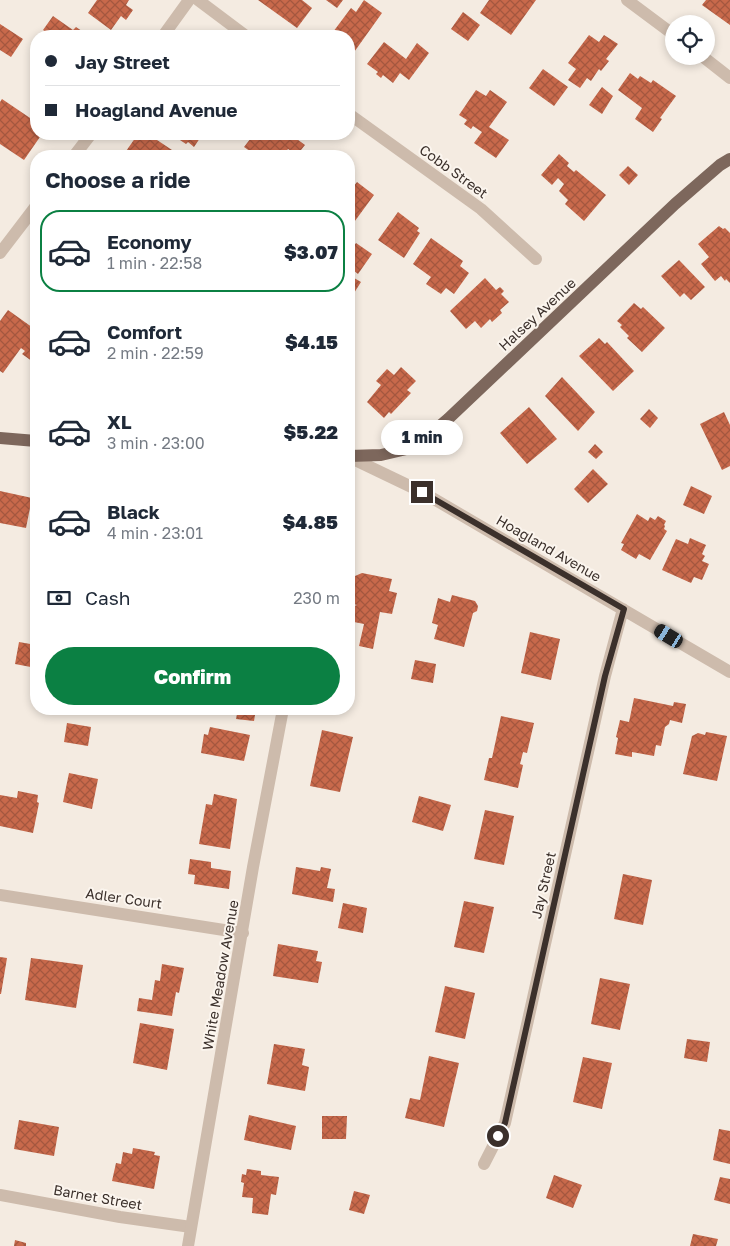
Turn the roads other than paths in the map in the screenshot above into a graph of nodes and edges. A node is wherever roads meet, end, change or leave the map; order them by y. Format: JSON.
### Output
{"nodes":[{"id":1,"x":189,"y":0,"type":"edge"},
{"id":2,"x":198,"y":0,"type":"edge"},
{"id":3,"x":627,"y":0,"type":"edge"},
{"id":4,"x":665,"y":28,"type":"edge"},
{"id":5,"x":167,"y":30,"type":"edge"},
{"id":6,"x":238,"y":30,"type":"edge"},
{"id":7,"x":713,"y":65,"type":"edge"},
{"id":8,"x":730,"y":78,"type":"edge"},
{"id":9,"x":355,"y":118,"type":"edge"},
{"id":10,"x":86,"y":140,"type":"edge"},
{"id":11,"x":79,"y":150,"type":"edge"},
{"id":12,"x":730,"y":159,"type":"edge"},
{"id":13,"x":30,"y":214,"type":"edge"},
{"id":14,"x":0,"y":253,"type":"edge"},
{"id":15,"x":536,"y":259,"type":"dead end"},
{"id":16,"x":0,"y":438,"type":"edge"},
{"id":17,"x":30,"y":440,"type":"edge"},
{"id":18,"x":355,"y":457,"type":"edge"},
{"id":19,"x":355,"y":460,"type":"edge"},
{"id":20,"x":624,"y":609,"type":"junction"},
{"id":21,"x":730,"y":672,"type":"edge"},
{"id":22,"x":282,"y":715,"type":"edge"},
{"id":23,"x":0,"y":895,"type":"edge"},
{"id":24,"x":243,"y":933,"type":"junction"},
{"id":25,"x":484,"y":1164,"type":"dead end"},
{"id":26,"x":0,"y":1195,"type":"edge"},
{"id":27,"x":191,"y":1227,"type":"junction"},
{"id":28,"x":188,"y":1246,"type":"edge"}],
"edges":[{"from":1,"to":5,"type":"street"},
{"from":2,"to":6,"type":"street"},
{"from":3,"to":4,"type":"street"},
{"from":7,"to":8,"type":"street"},
{"from":9,"to":15,"type":"street","name":"Cobb Street"},
{"from":10,"to":11,"type":"street"},
{"from":12,"to":18,"type":"main road","name":"Halsey Avenue"},
{"from":13,"to":14,"type":"street"},
{"from":16,"to":17,"type":"main road"},
{"from":19,"to":20,"type":"street","name":"Hoagland Avenue"},
{"from":20,"to":21,"type":"street","name":"Hoagland Avenue"},
{"from":20,"to":25,"type":"street","name":"Jay Street"},
{"from":22,"to":24,"type":"street","name":"White Meadow Avenue"},
{"from":23,"to":24,"type":"street","name":"Adler Court"},
{"from":24,"to":27,"type":"street","name":"White Meadow Avenue"},
{"from":26,"to":27,"type":"street","name":"Barnet Street"},
{"from":27,"to":28,"type":"street","name":"White Meadow Avenue"}]}
